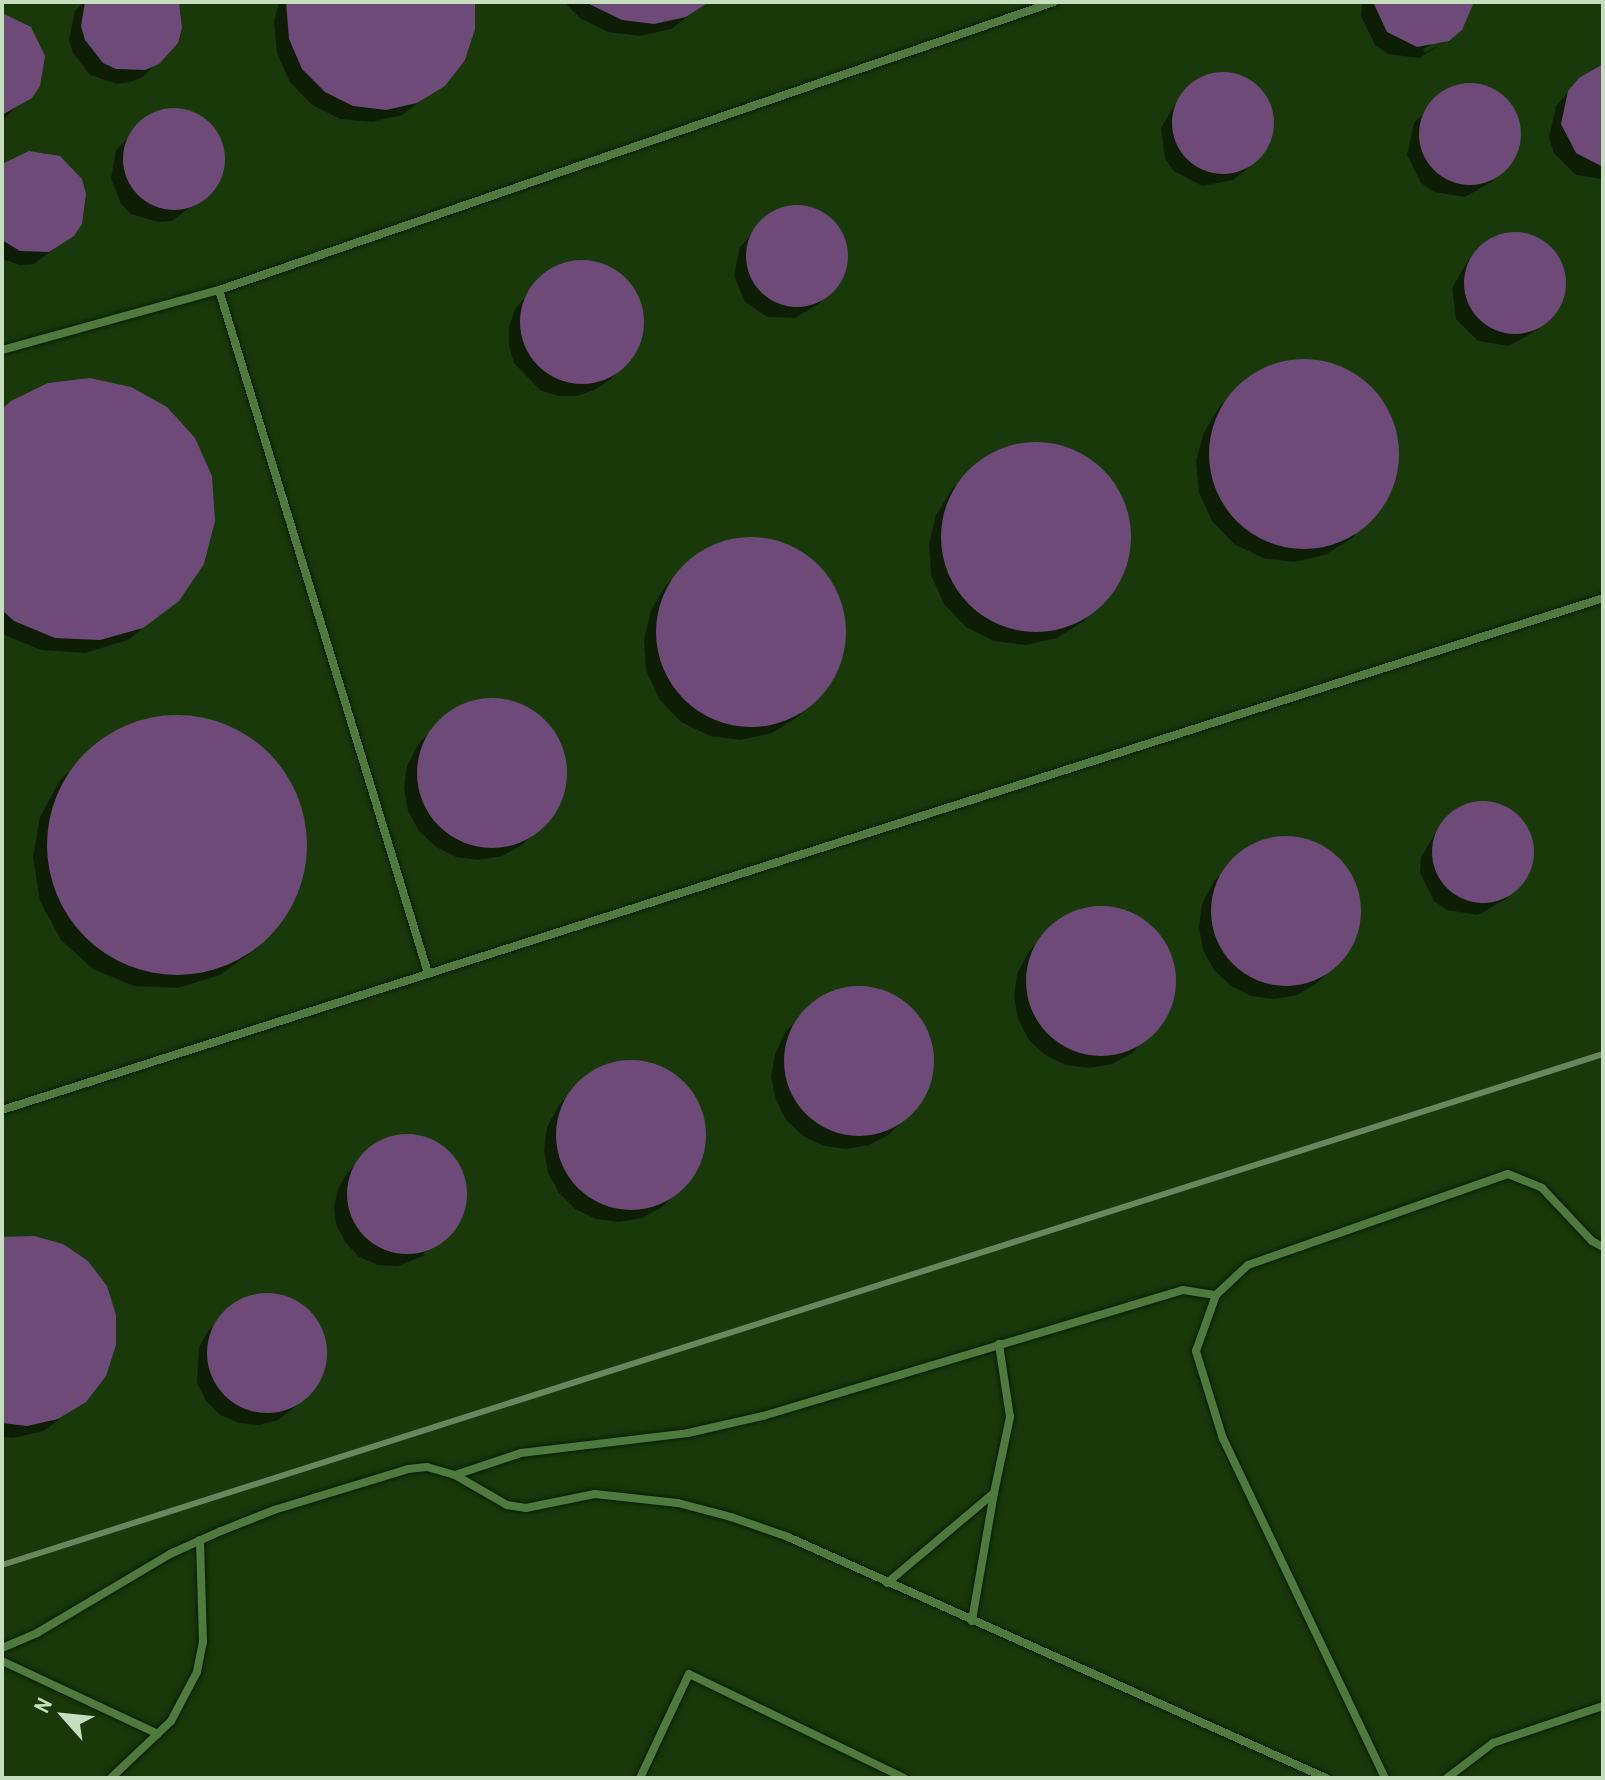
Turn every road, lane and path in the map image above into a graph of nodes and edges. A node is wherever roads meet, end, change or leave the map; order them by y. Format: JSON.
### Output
{"nodes":[{"id":1,"x":1054,"y":2,"type":"edge"},
{"id":2,"x":219,"y":290,"type":"junction"},
{"id":3,"x":2,"y":350,"type":"edge"},
{"id":4,"x":1603,"y":598,"type":"edge"},
{"id":5,"x":428,"y":973,"type":"junction"},
{"id":6,"x":2,"y":1110,"type":"edge"},
{"id":7,"x":1603,"y":1247,"type":"edge"},
{"id":8,"x":1216,"y":1295,"type":"junction"},
{"id":9,"x":999,"y":1344,"type":"junction"},
{"id":10,"x":455,"y":1475,"type":"junction"},
{"id":11,"x":994,"y":1493,"type":"junction"},
{"id":12,"x":200,"y":1540,"type":"junction"},
{"id":13,"x":887,"y":1583,"type":"junction"},
{"id":14,"x":972,"y":1621,"type":"junction"},
{"id":15,"x":2,"y":1648,"type":"edge"},
{"id":16,"x":2,"y":1661,"type":"edge"},
{"id":17,"x":1603,"y":1706,"type":"edge"},
{"id":18,"x":158,"y":1734,"type":"junction"},
{"id":19,"x":111,"y":1778,"type":"edge"},
{"id":20,"x":640,"y":1778,"type":"edge"},
{"id":21,"x":904,"y":1778,"type":"edge"},
{"id":22,"x":1326,"y":1778,"type":"edge"},
{"id":23,"x":1385,"y":1778,"type":"edge"},
{"id":24,"x":1447,"y":1778,"type":"edge"}],
"edges":[{"from":1,"to":2,"type":"lane"},
{"from":2,"to":3,"type":"lane"},
{"from":2,"to":5,"type":"lane"},
{"from":4,"to":5,"type":"lane"},
{"from":5,"to":6,"type":"lane"},
{"from":7,"to":8,"type":"lane"},
{"from":8,"to":9,"type":"lane"},
{"from":8,"to":23,"type":"lane"},
{"from":9,"to":10,"type":"lane"},
{"from":9,"to":11,"type":"lane"},
{"from":10,"to":12,"type":"lane"},
{"from":10,"to":13,"type":"lane"},
{"from":11,"to":13,"type":"lane"},
{"from":11,"to":14,"type":"lane"},
{"from":12,"to":15,"type":"lane"},
{"from":12,"to":18,"type":"lane"},
{"from":13,"to":14,"type":"lane"},
{"from":14,"to":22,"type":"lane"},
{"from":16,"to":18,"type":"lane"},
{"from":17,"to":24,"type":"lane"},
{"from":18,"to":19,"type":"lane"},
{"from":20,"to":21,"type":"lane"}]}
